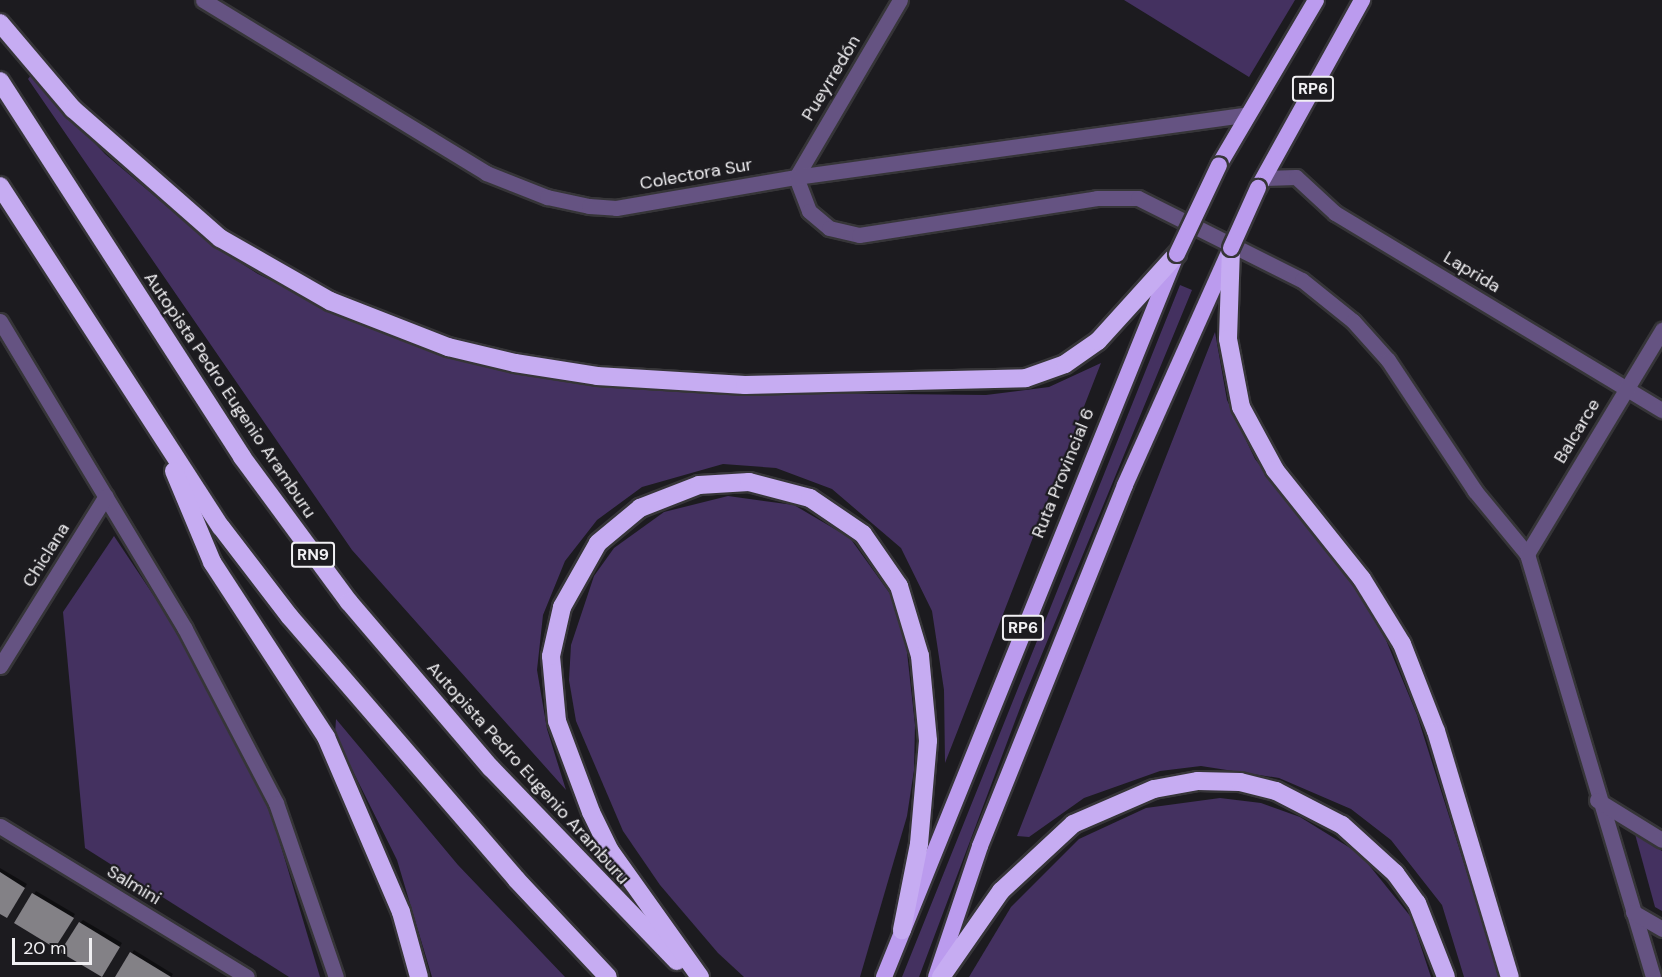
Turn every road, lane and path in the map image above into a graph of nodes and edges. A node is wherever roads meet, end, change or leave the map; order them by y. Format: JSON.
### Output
{"nodes":[{"id":1,"x":203,"y":0,"type":"edge"},
{"id":2,"x":900,"y":0,"type":"edge"},
{"id":3,"x":1316,"y":0,"type":"edge"},
{"id":4,"x":1362,"y":0,"type":"edge"},
{"id":5,"x":0,"y":23,"type":"edge"},
{"id":6,"x":0,"y":81,"type":"edge"},
{"id":7,"x":1245,"y":115,"type":"junction"},
{"id":8,"x":796,"y":177,"type":"junction"},
{"id":9,"x":1261,"y":183,"type":"junction"},
{"id":10,"x":0,"y":186,"type":"edge"},
{"id":11,"x":1231,"y":248,"type":"junction"},
{"id":12,"x":1177,"y":254,"type":"joint"},
{"id":13,"x":1162,"y":278,"type":"junction"},
{"id":14,"x":0,"y":321,"type":"edge"},
{"id":15,"x":1662,"y":330,"type":"edge"},
{"id":16,"x":1627,"y":387,"type":"junction"},
{"id":17,"x":1662,"y":410,"type":"edge"},
{"id":18,"x":159,"y":433,"type":"junction"},
{"id":19,"x":106,"y":495,"type":"junction"},
{"id":20,"x":1527,"y":554,"type":"junction"},
{"id":21,"x":0,"y":666,"type":"edge"},
{"id":22,"x":1597,"y":800,"type":"junction"},
{"id":23,"x":0,"y":826,"type":"edge"},
{"id":24,"x":1662,"y":840,"type":"edge"},
{"id":25,"x":1633,"y":912,"type":"junction"},
{"id":26,"x":1662,"y":929,"type":"edge"},
{"id":27,"x":902,"y":930,"type":"junction"},
{"id":28,"x":248,"y":977,"type":"edge"},
{"id":29,"x":336,"y":977,"type":"edge"},
{"id":30,"x":419,"y":977,"type":"edge"},
{"id":31,"x":608,"y":977,"type":"edge"},
{"id":32,"x":694,"y":977,"type":"edge"},
{"id":33,"x":700,"y":977,"type":"edge"},
{"id":34,"x":884,"y":977,"type":"edge"},
{"id":35,"x":936,"y":977,"type":"edge"},
{"id":36,"x":941,"y":977,"type":"edge"},
{"id":37,"x":1446,"y":977,"type":"edge"},
{"id":38,"x":1510,"y":977,"type":"edge"},
{"id":39,"x":1653,"y":977,"type":"edge"}],
"edges":[{"from":1,"to":8,"type":"street","name":"Colectora Sur"},
{"from":2,"to":8,"type":"street","name":"Pueyrredón"},
{"from":3,"to":7,"type":"highway","number":"RP6"},
{"from":4,"to":9,"type":"highway","number":"RP6"},
{"from":5,"to":13,"type":"highway"},
{"from":6,"to":32,"type":"highway","name":"Autopista Pedro Eugenio Aramburu","number":"RN9"},
{"from":7,"to":8,"type":"street","name":"Colectora Sur"},
{"from":7,"to":12,"type":"highway","number":"RP6","bridge":true},
{"from":8,"to":20,"type":"street"},
{"from":9,"to":11,"type":"highway","number":"RP6","bridge":true},
{"from":9,"to":16,"type":"street","name":"Laprida"},
{"from":10,"to":18,"type":"highway"},
{"from":11,"to":35,"type":"highway","number":"RP6"},
{"from":11,"to":38,"type":"highway"},
{"from":12,"to":13,"type":"highway"},
{"from":13,"to":27,"type":"highway","name":"Ruta Provincial 6","number":"RP6"},
{"from":14,"to":19,"type":"street"},
{"from":15,"to":16,"type":"street","name":"Balcarce"},
{"from":16,"to":17,"type":"street","name":"Laprida"},
{"from":16,"to":20,"type":"street","name":"Balcarce"},
{"from":18,"to":30,"type":"highway"},
{"from":18,"to":31,"type":"highway"},
{"from":19,"to":21,"type":"street","name":"Chiclana"},
{"from":19,"to":29,"type":"street"},
{"from":20,"to":22,"type":"street"},
{"from":22,"to":24,"type":"street"},
{"from":22,"to":25,"type":"street"},
{"from":23,"to":28,"type":"street","name":"Salmini"},
{"from":25,"to":26,"type":"street"},
{"from":25,"to":39,"type":"street"},
{"from":27,"to":33,"type":"highway"},
{"from":27,"to":34,"type":"highway","name":"Ruta Provincial 6","number":"RP6"},
{"from":36,"to":37,"type":"highway"}]}
